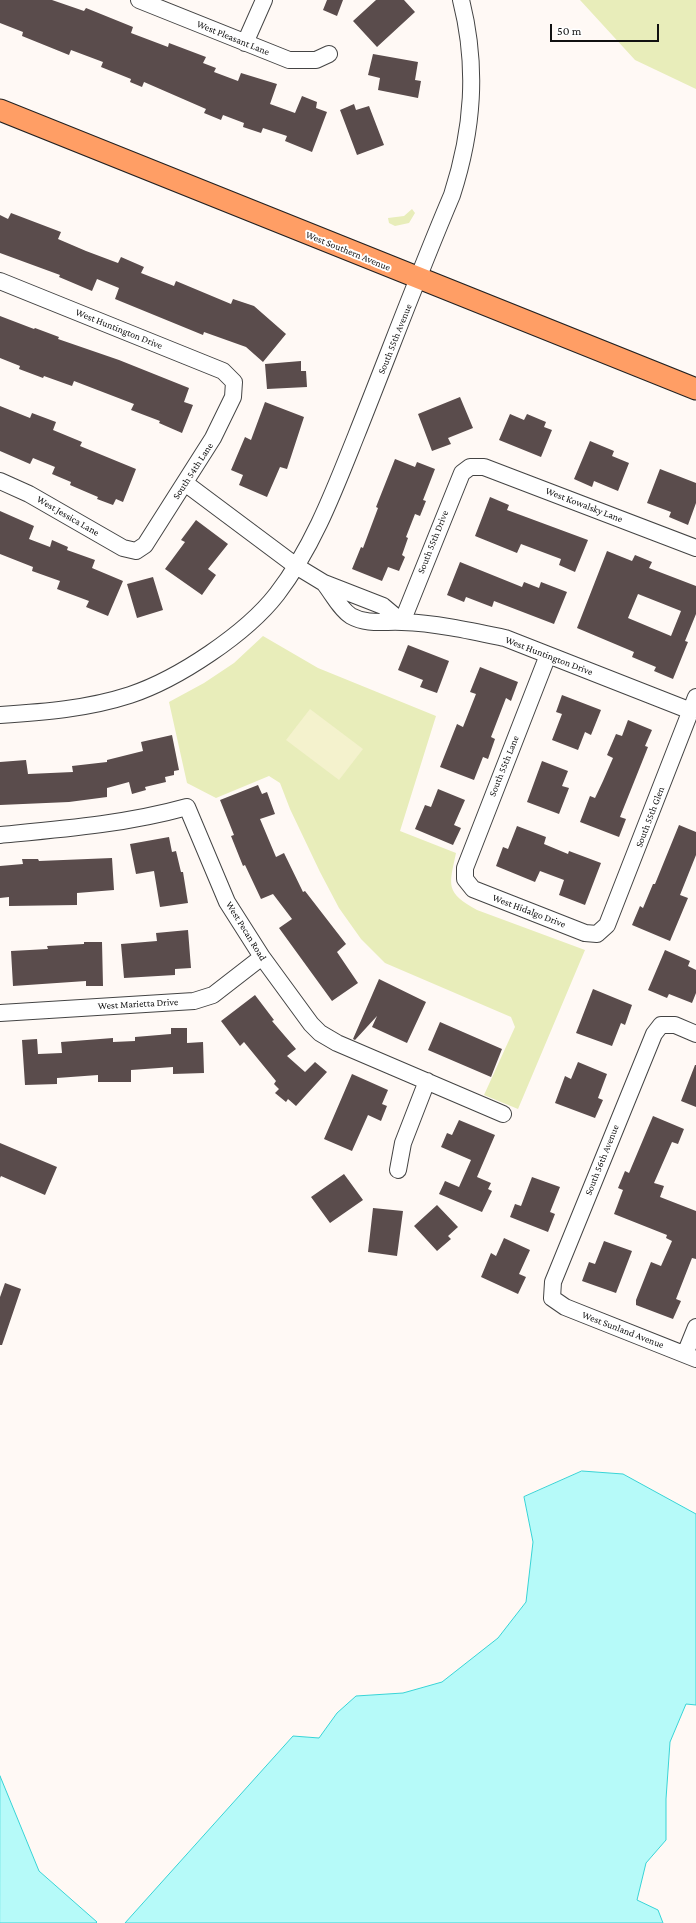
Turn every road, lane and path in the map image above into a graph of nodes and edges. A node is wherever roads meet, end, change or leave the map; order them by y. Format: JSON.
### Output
{"nodes":[{"id":1,"x":139,"y":0,"type":"edge"},
{"id":2,"x":264,"y":0,"type":"edge"},
{"id":3,"x":461,"y":0,"type":"edge"},
{"id":4,"x":245,"y":43,"type":"junction"},
{"id":5,"x":329,"y":54,"type":"dead end"},
{"id":6,"x":0,"y":110,"type":"edge"},
{"id":7,"x":418,"y":279,"type":"junction"},
{"id":8,"x":0,"y":281,"type":"edge"},
{"id":9,"x":234,"y":382,"type":"joint"},
{"id":10,"x":696,"y":389,"type":"edge"},
{"id":11,"x":470,"y":467,"type":"joint"},
{"id":12,"x":0,"y":481,"type":"edge"},
{"id":13,"x":185,"y":483,"type":"junction"},
{"id":14,"x":696,"y":548,"type":"edge"},
{"id":15,"x":136,"y":551,"type":"joint"},
{"id":16,"x":296,"y":566,"type":"junction"},
{"id":17,"x":324,"y":583,"type":"junction"},
{"id":18,"x":369,"y":600,"type":"junction"},
{"id":19,"x":361,"y":620,"type":"junction"},
{"id":20,"x":402,"y":622,"type":"junction"},
{"id":21,"x":548,"y":655,"type":"junction"},
{"id":22,"x":693,"y":704,"type":"edge"},
{"id":23,"x":0,"y":715,"type":"edge"},
{"id":24,"x":0,"y":835,"type":"edge"},
{"id":25,"x":465,"y":879,"type":"joint"},
{"id":26,"x":597,"y":934,"type":"joint"},
{"id":27,"x":262,"y":957,"type":"junction"},
{"id":28,"x":0,"y":1013,"type":"edge"},
{"id":29,"x":696,"y":1034,"type":"edge"},
{"id":30,"x":427,"y":1081,"type":"junction"},
{"id":31,"x":503,"y":1114,"type":"dead end"},
{"id":32,"x":398,"y":1170,"type":"dead end"},
{"id":33,"x":552,"y":1298,"type":"joint"},
{"id":34,"x":696,"y":1327,"type":"edge"},
{"id":35,"x":690,"y":1357,"type":"edge"}],
"edges":[{"from":1,"to":4,"type":"street","name":"West Pleasant Lane"},
{"from":2,"to":4,"type":"street"},
{"from":3,"to":7,"type":"street","name":"South 55th Avenue"},
{"from":4,"to":5,"type":"street","name":"West Pleasant Lane"},
{"from":6,"to":7,"type":"main road","name":"West Southern Avenue"},
{"from":7,"to":10,"type":"main road","name":"West Southern Avenue"},
{"from":7,"to":16,"type":"street","name":"South 55th Avenue"},
{"from":8,"to":9,"type":"street","name":"West Huntington Drive"},
{"from":9,"to":13,"type":"street","name":"South 54th Lane"},
{"from":11,"to":14,"type":"street","name":"West Kowalsky Lane"},
{"from":11,"to":20,"type":"street","name":"South 55th Drive"},
{"from":12,"to":15,"type":"street","name":"West Jessica Lane"},
{"from":13,"to":15,"type":"street","name":"South 54th Lane"},
{"from":13,"to":16,"type":"street","name":"West Huntington Drive"},
{"from":16,"to":17,"type":"street","name":"West Huntington Drive"},
{"from":16,"to":23,"type":"street","name":"South 55th Avenue"},
{"from":17,"to":18,"type":"street","name":"West Huntington Drive"},
{"from":17,"to":19,"type":"street","name":"West Huntington Drive"},
{"from":18,"to":19,"type":"street"},
{"from":18,"to":20,"type":"street","name":"West Huntington Drive"},
{"from":19,"to":20,"type":"street","name":"West Huntington Drive"},
{"from":20,"to":21,"type":"street","name":"West Huntington Drive"},
{"from":21,"to":22,"type":"street","name":"West Huntington Drive"},
{"from":21,"to":25,"type":"street","name":"South 55th Lane"},
{"from":22,"to":26,"type":"street","name":"South 55th Glen"},
{"from":24,"to":27,"type":"street","name":"West Pecan Road"},
{"from":25,"to":26,"type":"street","name":"West Hidalgo Drive"},
{"from":27,"to":28,"type":"street","name":"West Marietta Drive"},
{"from":27,"to":30,"type":"street","name":"West Pecan Road"},
{"from":29,"to":33,"type":"street","name":"South 56th Avenue"},
{"from":30,"to":31,"type":"street","name":"West Pecan Road"},
{"from":30,"to":32,"type":"street"},
{"from":33,"to":35,"type":"street","name":"West Sunland Avenue"},
{"from":34,"to":35,"type":"street"}]}
